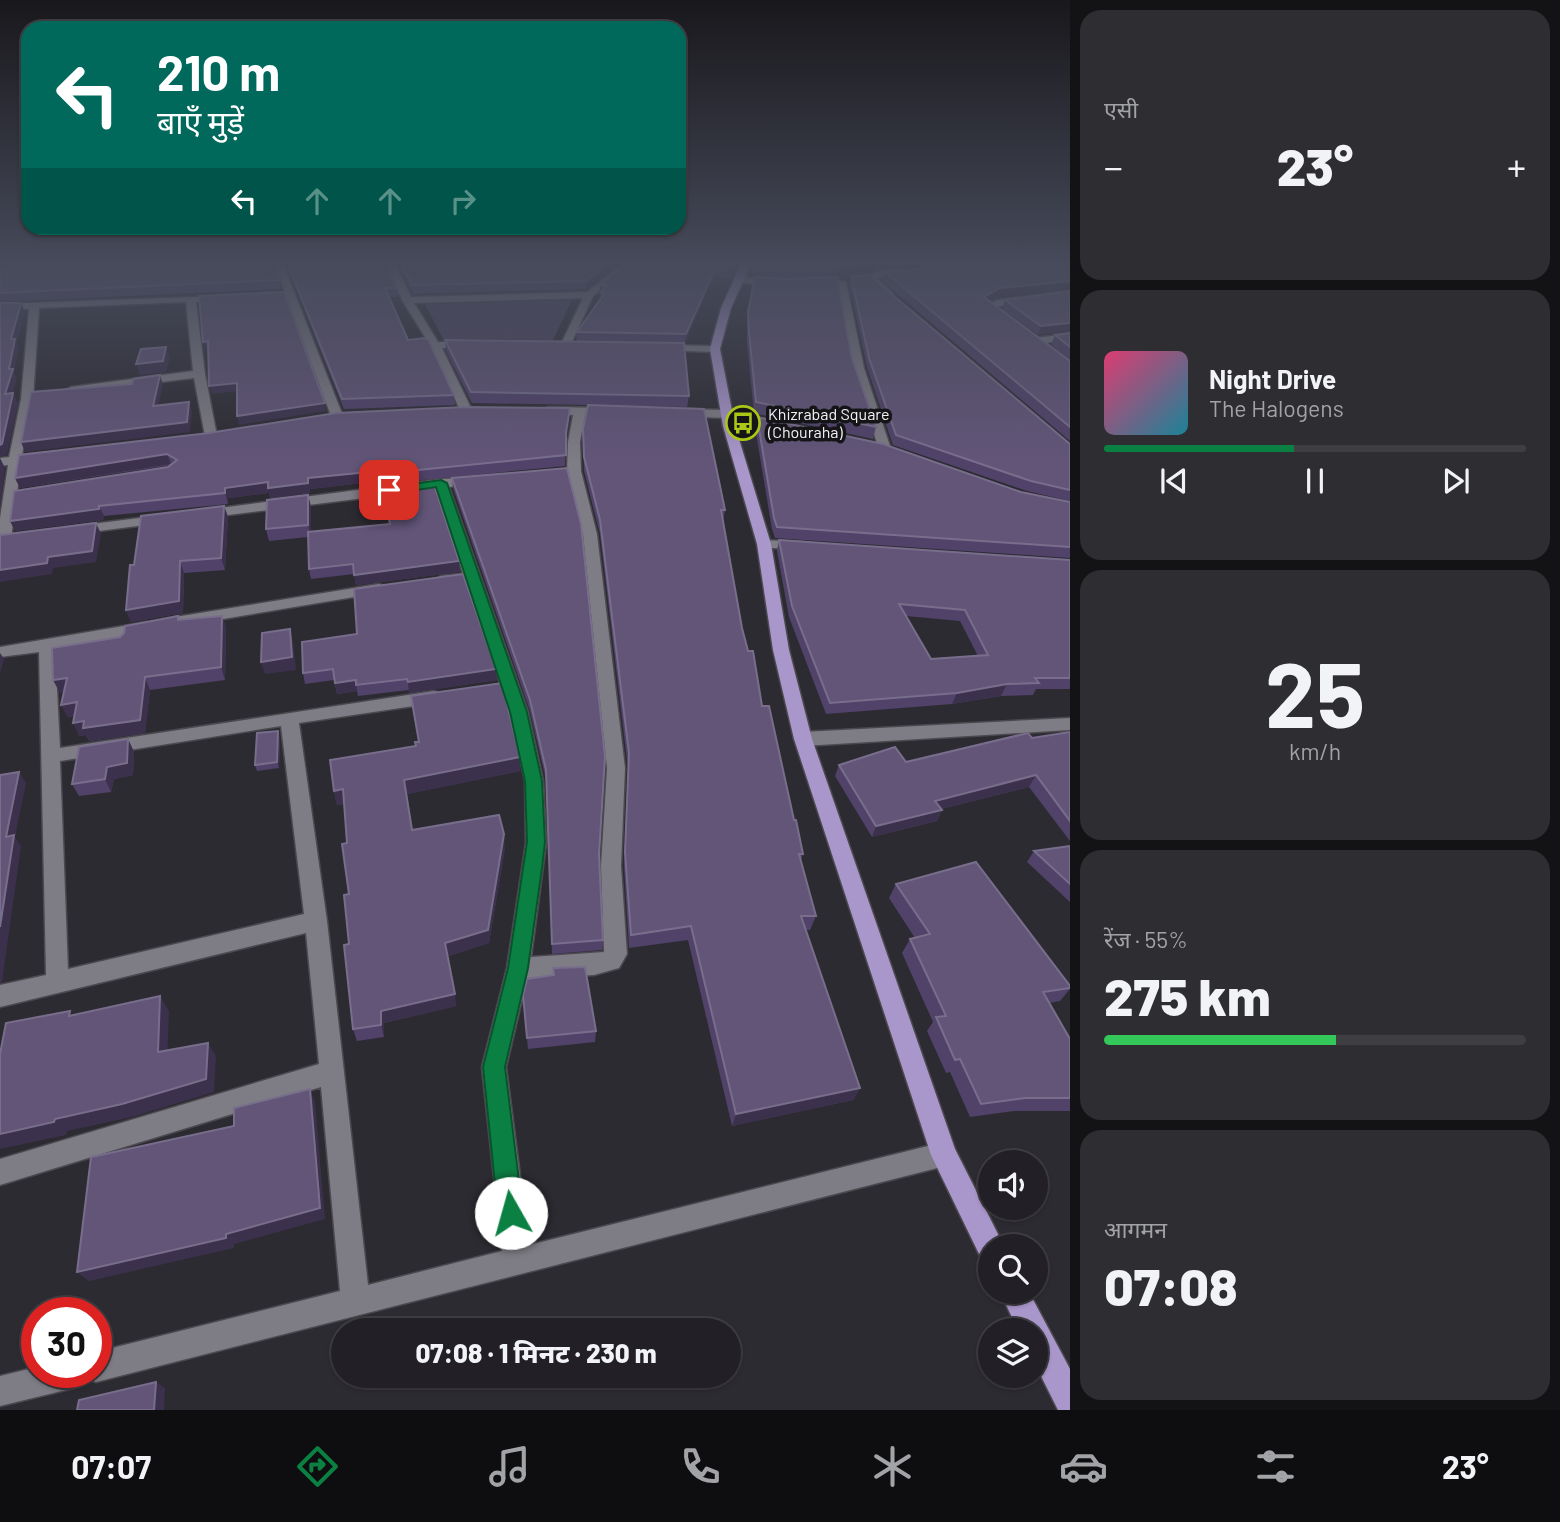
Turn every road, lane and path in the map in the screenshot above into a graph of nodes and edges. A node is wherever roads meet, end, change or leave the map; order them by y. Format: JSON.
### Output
{"nodes":[{"id":1,"x":34,"y":330,"type":"edge"},
{"id":2,"x":194,"y":330,"type":"edge"},
{"id":3,"x":305,"y":330,"type":"edge"},
{"id":4,"x":426,"y":330,"type":"edge"},
{"id":5,"x":573,"y":330,"type":"edge"},
{"id":6,"x":720,"y":330,"type":"edge"},
{"id":7,"x":860,"y":330,"type":"edge"},
{"id":8,"x":1070,"y":337,"type":"edge"},
{"id":9,"x":435,"y":345,"type":"junction"},
{"id":10,"x":487,"y":345,"type":"edge"},
{"id":11,"x":552,"y":346,"type":"edge"},
{"id":12,"x":565,"y":346,"type":"junction"},
{"id":13,"x":578,"y":346,"type":"edge"},
{"id":14,"x":646,"y":348,"type":"edge"},
{"id":15,"x":715,"y":349,"type":"junction"},
{"id":16,"x":1052,"y":354,"type":"edge"},
{"id":17,"x":199,"y":374,"type":"junction"},
{"id":18,"x":54,"y":392,"type":"edge"},
{"id":19,"x":466,"y":410,"type":"edge"},
{"id":20,"x":529,"y":411,"type":"edge"},
{"id":21,"x":580,"y":412,"type":"junction"},
{"id":22,"x":620,"y":412,"type":"edge"},
{"id":23,"x":673,"y":413,"type":"edge"},
{"id":24,"x":727,"y":414,"type":"junction"},
{"id":25,"x":338,"y":417,"type":"edge"},
{"id":26,"x":793,"y":429,"type":"edge"},
{"id":27,"x":211,"y":436,"type":"edge"},
{"id":28,"x":885,"y":450,"type":"edge"},
{"id":29,"x":49,"y":456,"type":"edge"},
{"id":30,"x":15,"y":460,"type":"junction"},
{"id":31,"x":0,"y":462,"type":"edge"},
{"id":32,"x":494,"y":478,"type":"edge"},
{"id":33,"x":441,"y":483,"type":"junction"},
{"id":34,"x":58,"y":533,"type":"edge"},
{"id":35,"x":7,"y":539,"type":"edge"},
{"id":36,"x":764,"y":544,"type":"junction"},
{"id":37,"x":820,"y":548,"type":"edge"},
{"id":38,"x":472,"y":576,"type":"junction"},
{"id":39,"x":419,"y":584,"type":"edge"},
{"id":40,"x":393,"y":587,"type":"edge"},
{"id":41,"x":47,"y":645,"type":"junction"},
{"id":42,"x":0,"y":652,"type":"edge"},
{"id":43,"x":455,"y":695,"type":"edge"},
{"id":44,"x":289,"y":718,"type":"junction"},
{"id":45,"x":1070,"y":724,"type":"edge"},
{"id":46,"x":803,"y":739,"type":"junction"},
{"id":47,"x":51,"y":756,"type":"junction"},
{"id":48,"x":316,"y":921,"type":"junction"},
{"id":49,"x":518,"y":968,"type":"junction"},
{"id":50,"x":57,"y":981,"type":"junction"},
{"id":51,"x":0,"y":996,"type":"edge"},
{"id":52,"x":332,"y":1072,"type":"junction"},
{"id":53,"x":944,"y":1155,"type":"junction"},
{"id":54,"x":0,"y":1171,"type":"edge"},
{"id":55,"x":984,"y":1234,"type":"edge"},
{"id":56,"x":517,"y":1262,"type":"junction"},
{"id":57,"x":356,"y":1303,"type":"junction"},
{"id":58,"x":1048,"y":1358,"type":"edge"},
{"id":59,"x":112,"y":1363,"type":"edge"},
{"id":60,"x":21,"y":1386,"type":"edge"},
{"id":61,"x":0,"y":1391,"type":"edge"},
{"id":62,"x":1070,"y":1401,"type":"edge"}],
"edges":[{"from":1,"to":30,"type":"street"},
{"from":2,"to":17,"type":"street"},
{"from":3,"to":25,"type":"street"},
{"from":4,"to":9,"type":"street"},
{"from":5,"to":12,"type":"street"},
{"from":6,"to":15,"type":"main road"},
{"from":7,"to":28,"type":"street"},
{"from":8,"to":16,"type":"street"},
{"from":9,"to":10,"type":"street"},
{"from":9,"to":19,"type":"street"},
{"from":11,"to":12,"type":"street"},
{"from":12,"to":13,"type":"street"},
{"from":14,"to":15,"type":"street"},
{"from":15,"to":24,"type":"main road"},
{"from":17,"to":18,"type":"street"},
{"from":17,"to":27,"type":"street"},
{"from":20,"to":21,"type":"street"},
{"from":21,"to":22,"type":"street"},
{"from":21,"to":49,"type":"street"},
{"from":23,"to":24,"type":"street"},
{"from":24,"to":26,"type":"street"},
{"from":24,"to":36,"type":"main road"},
{"from":29,"to":30,"type":"street"},
{"from":30,"to":31,"type":"street"},
{"from":30,"to":35,"type":"street"},
{"from":32,"to":33,"type":"street"},
{"from":33,"to":34,"type":"street"},
{"from":33,"to":38,"type":"street"},
{"from":36,"to":37,"type":"street"},
{"from":36,"to":46,"type":"main road"},
{"from":38,"to":39,"type":"street"},
{"from":38,"to":49,"type":"street"},
{"from":40,"to":41,"type":"street"},
{"from":41,"to":42,"type":"street"},
{"from":41,"to":47,"type":"street"},
{"from":43,"to":44,"type":"street"},
{"from":44,"to":47,"type":"street"},
{"from":44,"to":48,"type":"street"},
{"from":45,"to":46,"type":"street"},
{"from":46,"to":53,"type":"main road"},
{"from":47,"to":50,"type":"street"},
{"from":48,"to":50,"type":"street"},
{"from":48,"to":52,"type":"street"},
{"from":49,"to":56,"type":"street"},
{"from":50,"to":51,"type":"street"},
{"from":52,"to":54,"type":"street"},
{"from":52,"to":57,"type":"street"},
{"from":53,"to":55,"type":"main road"},
{"from":53,"to":56,"type":"street"},
{"from":56,"to":57,"type":"street"},
{"from":57,"to":59,"type":"street"},
{"from":58,"to":62,"type":"main road"},
{"from":60,"to":61,"type":"street"}]}
